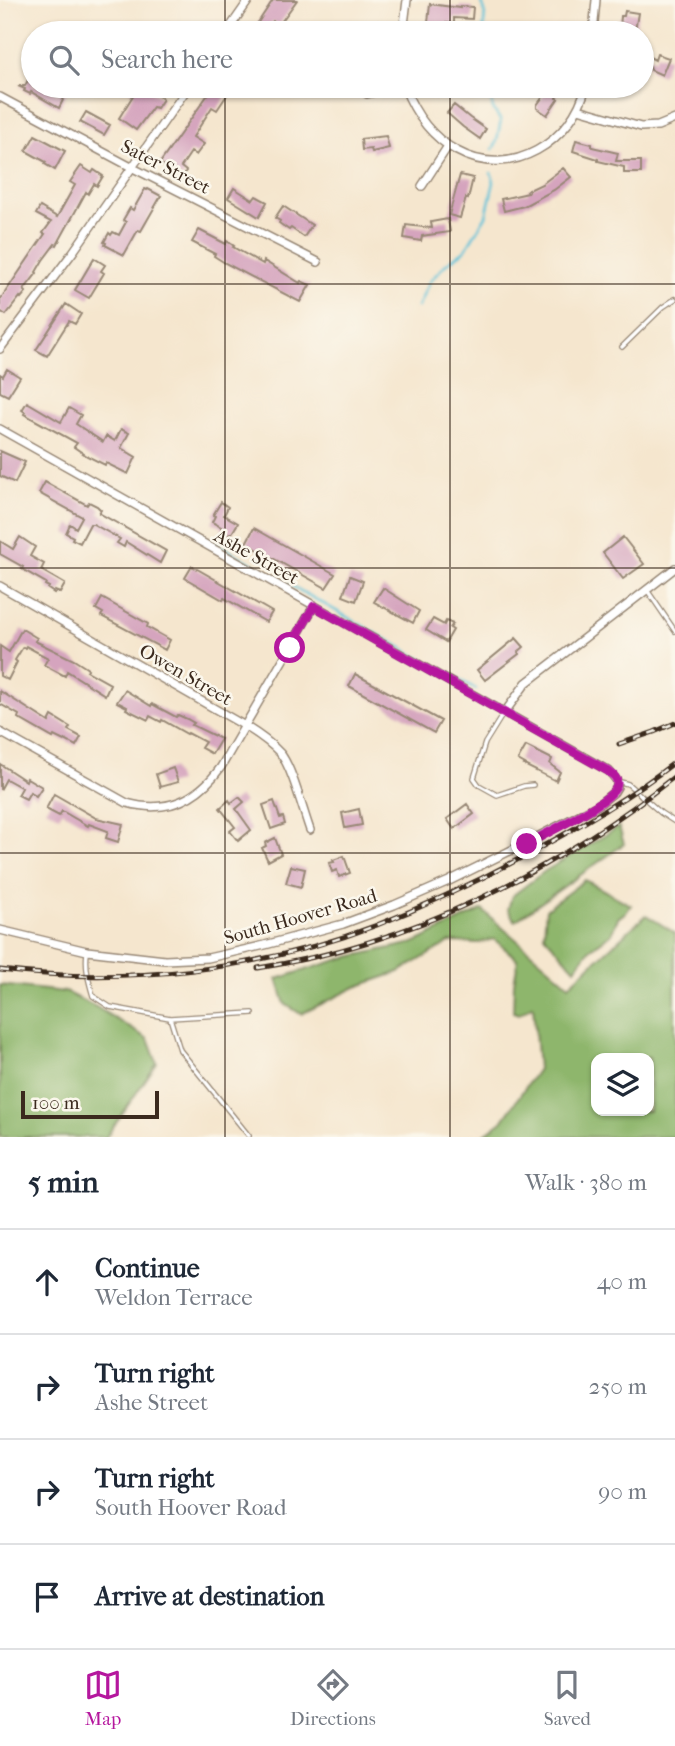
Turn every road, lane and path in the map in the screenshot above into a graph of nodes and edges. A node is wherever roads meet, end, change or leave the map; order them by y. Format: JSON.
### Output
{"nodes":[{"id":1,"x":249,"y":0,"type":"edge"},
{"id":2,"x":407,"y":0,"type":"edge"},
{"id":3,"x":596,"y":0,"type":"edge"},
{"id":4,"x":234,"y":21,"type":"edge"},
{"id":5,"x":404,"y":21,"type":"edge"},
{"id":6,"x":594,"y":21,"type":"edge"},
{"id":7,"x":0,"y":97,"type":"edge"},
{"id":8,"x":181,"y":98,"type":"edge"},
{"id":9,"x":410,"y":98,"type":"edge"},
{"id":10,"x":582,"y":98,"type":"edge"},
{"id":11,"x":578,"y":109,"type":"junction"},
{"id":12,"x":675,"y":119,"type":"edge"},
{"id":13,"x":449,"y":146,"type":"junction"},
{"id":14,"x":133,"y":168,"type":"junction"},
{"id":15,"x":422,"y":186,"type":"dead end"},
{"id":16,"x":318,"y":262,"type":"dead end"},
{"id":17,"x":675,"y":299,"type":"edge"},
{"id":18,"x":622,"y":347,"type":"dead end"},
{"id":19,"x":0,"y":349,"type":"edge"},
{"id":20,"x":0,"y":429,"type":"edge"},
{"id":21,"x":675,"y":568,"type":"edge"},
{"id":22,"x":0,"y":586,"type":"edge"},
{"id":23,"x":647,"y":590,"type":"junction"},
{"id":24,"x":314,"y":606,"type":"junction"},
{"id":25,"x":675,"y":631,"type":"edge"},
{"id":26,"x":505,"y":712,"type":"junction"},
{"id":27,"x":245,"y":726,"type":"junction"},
{"id":28,"x":0,"y":732,"type":"edge"},
{"id":29,"x":618,"y":781,"type":"junction"},
{"id":30,"x":533,"y":785,"type":"dead end"},
{"id":31,"x":675,"y":822,"type":"edge"},
{"id":32,"x":310,"y":830,"type":"dead end"},
{"id":33,"x":0,"y":930,"type":"edge"},
{"id":34,"x":87,"y":951,"type":"junction"},
{"id":35,"x":253,"y":1013,"type":"dead end"},
{"id":36,"x":170,"y":1018,"type":"junction"},
{"id":37,"x":249,"y":1136,"type":"edge"}],
"edges":[{"from":1,"to":4,"type":"street"},
{"from":2,"to":5,"type":"street"},
{"from":3,"to":6,"type":"street"},
{"from":7,"to":14,"type":"street","name":"Sater Street"},
{"from":8,"to":14,"type":"street"},
{"from":9,"to":13,"type":"street"},
{"from":10,"to":11,"type":"street"},
{"from":11,"to":12,"type":"street"},
{"from":11,"to":13,"type":"street"},
{"from":13,"to":15,"type":"street"},
{"from":14,"to":16,"type":"street","name":"Sater Street"},
{"from":14,"to":19,"type":"street"},
{"from":17,"to":18,"type":"lane"},
{"from":20,"to":24,"type":"street","name":"Ashe Street"},
{"from":21,"to":23,"type":"street"},
{"from":22,"to":27,"type":"street","name":"Owen Street"},
{"from":23,"to":25,"type":"lane"},
{"from":23,"to":26,"type":"street"},
{"from":24,"to":26,"type":"street","name":"Ashe Street"},
{"from":24,"to":27,"type":"street"},
{"from":26,"to":29,"type":"street","name":"Ashe Street"},
{"from":26,"to":30,"type":"lane"},
{"from":27,"to":28,"type":"street"},
{"from":27,"to":32,"type":"street","name":"Owen Street"},
{"from":29,"to":31,"type":"lane","name":"Ashe Street"},
{"from":29,"to":34,"type":"street","name":"South Hoover Road"},
{"from":33,"to":34,"type":"street","name":"South Hoover Road"},
{"from":34,"to":36,"type":"lane"},
{"from":35,"to":36,"type":"lane"},
{"from":36,"to":37,"type":"lane"}]}
